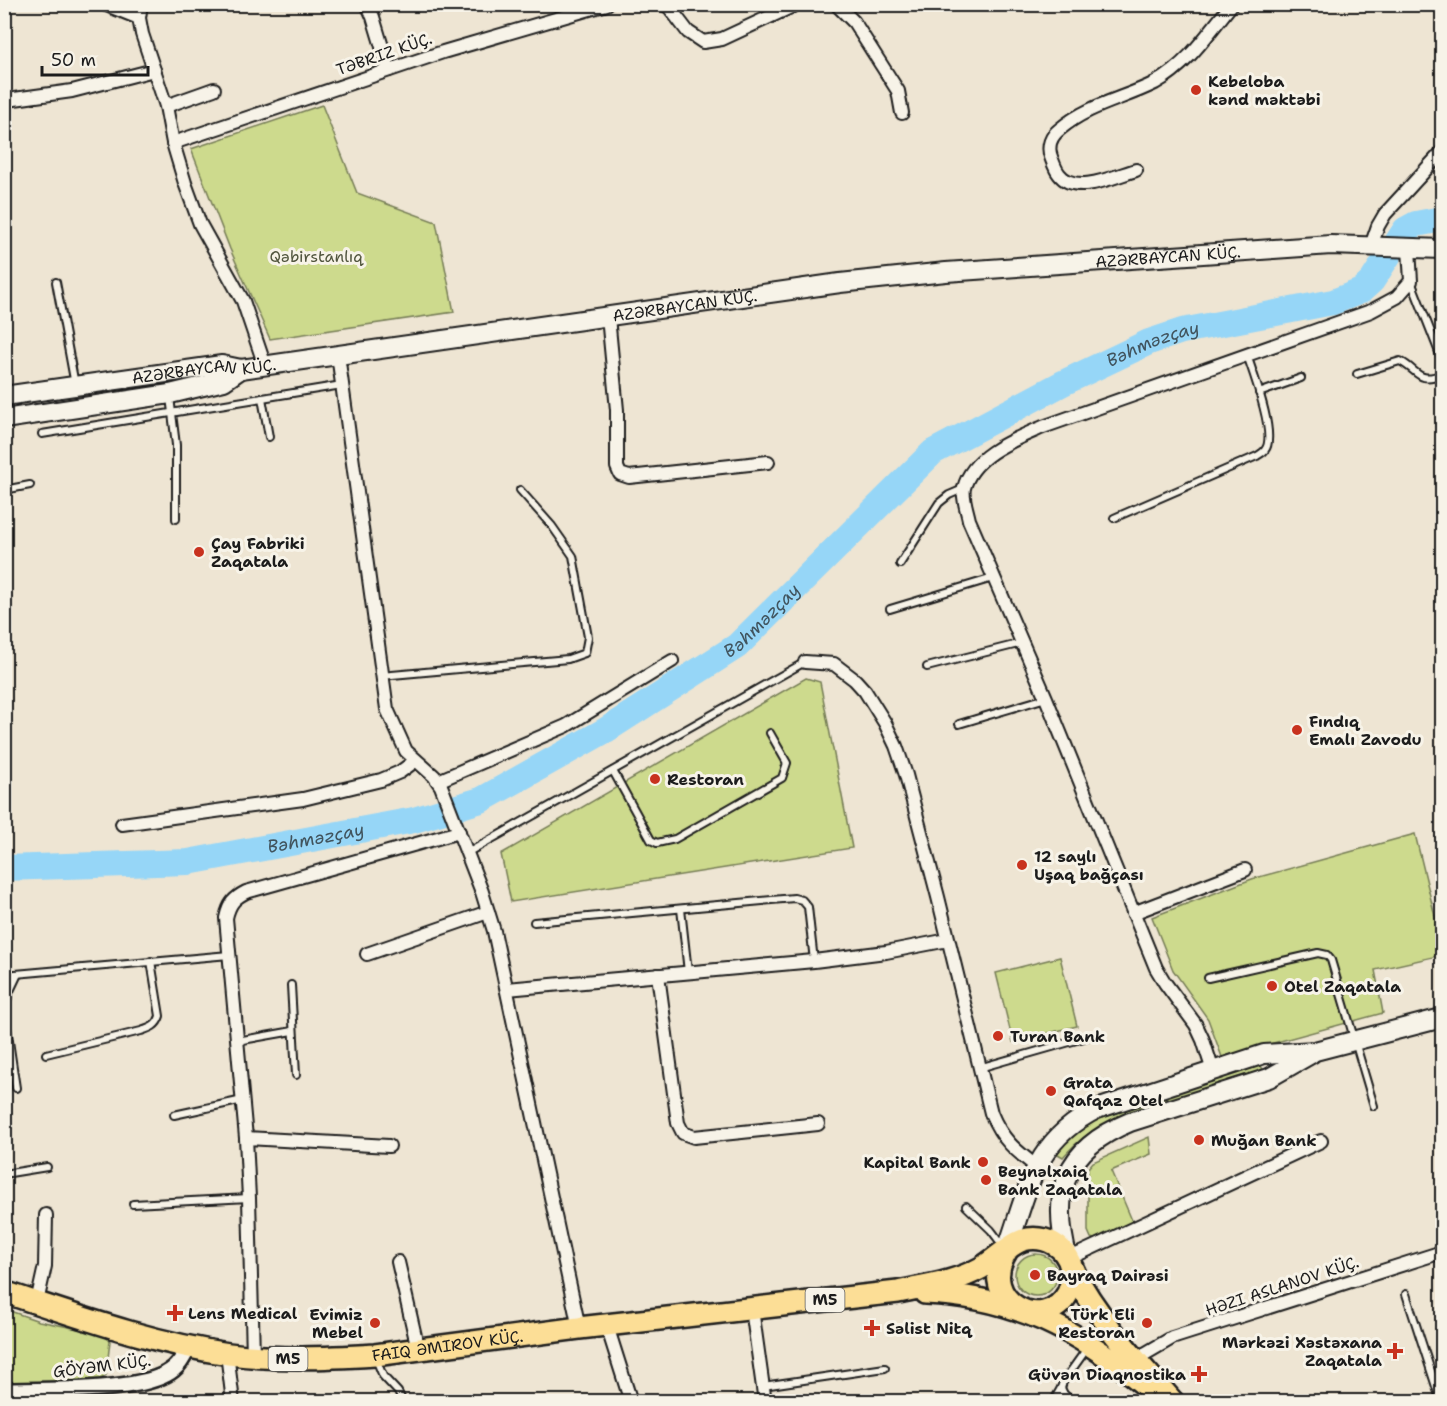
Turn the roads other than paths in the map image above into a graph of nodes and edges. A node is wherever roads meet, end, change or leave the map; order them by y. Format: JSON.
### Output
{"nodes":[{"id":1,"x":104,"y":4,"type":"edge"},
{"id":2,"x":141,"y":4,"type":"edge"},
{"id":3,"x":367,"y":4,"type":"edge"},
{"id":4,"x":607,"y":4,"type":"edge"},
{"id":5,"x":663,"y":4,"type":"edge"},
{"id":6,"x":797,"y":4,"type":"edge"},
{"id":7,"x":836,"y":4,"type":"edge"},
{"id":8,"x":1232,"y":4,"type":"edge"},
{"id":9,"x":139,"y":18,"type":"junction"},
{"id":10,"x":154,"y":70,"type":"junction"},
{"id":11,"x":389,"y":70,"type":"junction"},
{"id":12,"x":214,"y":89,"type":"dead end"},
{"id":13,"x":7,"y":100,"type":"dead end"},
{"id":14,"x":166,"y":106,"type":"junction"},
{"id":15,"x":902,"y":113,"type":"dead end"},
{"id":16,"x":173,"y":143,"type":"junction"},
{"id":17,"x":1443,"y":152,"type":"edge"},
{"id":18,"x":1136,"y":170,"type":"dead end"},
{"id":19,"x":1371,"y":246,"type":"junction"},
{"id":20,"x":1409,"y":249,"type":"junction"},
{"id":21,"x":1443,"y":249,"type":"edge"},
{"id":22,"x":1411,"y":281,"type":"junction"},
{"id":23,"x":56,"y":282,"type":"dead end"},
{"id":24,"x":608,"y":317,"type":"junction"},
{"id":25,"x":338,"y":355,"type":"junction"},
{"id":26,"x":1247,"y":355,"type":"junction"},
{"id":27,"x":1442,"y":359,"type":"edge"},
{"id":28,"x":265,"y":366,"type":"junction"},
{"id":29,"x":241,"y":369,"type":"junction"},
{"id":30,"x":1357,"y":374,"type":"dead end"},
{"id":31,"x":1443,"y":374,"type":"edge"},
{"id":32,"x":1301,"y":378,"type":"dead end"},
{"id":33,"x":342,"y":385,"type":"junction"},
{"id":34,"x":75,"y":386,"type":"junction"},
{"id":35,"x":1259,"y":393,"type":"junction"},
{"id":36,"x":170,"y":394,"type":"junction"},
{"id":37,"x":4,"y":396,"type":"edge"},
{"id":38,"x":261,"y":398,"type":"junction"},
{"id":39,"x":78,"y":408,"type":"junction"},
{"id":40,"x":172,"y":413,"type":"junction"},
{"id":41,"x":4,"y":418,"type":"edge"},
{"id":42,"x":42,"y":434,"type":"dead end"},
{"id":43,"x":269,"y":437,"type":"dead end"},
{"id":44,"x":768,"y":462,"type":"dead end"},
{"id":45,"x":30,"y":485,"type":"dead end"},
{"id":46,"x":964,"y":489,"type":"junction"},
{"id":47,"x":4,"y":490,"type":"edge"},
{"id":48,"x":520,"y":490,"type":"dead end"},
{"id":49,"x":1114,"y":518,"type":"dead end"},
{"id":50,"x":176,"y":519,"type":"dead end"},
{"id":51,"x":900,"y":564,"type":"dead end"},
{"id":52,"x":993,"y":578,"type":"junction"},
{"id":53,"x":890,"y":609,"type":"dead end"},
{"id":54,"x":1022,"y":643,"type":"junction"},
{"id":55,"x":672,"y":661,"type":"dead end"},
{"id":56,"x":805,"y":662,"type":"joint"},
{"id":57,"x":927,"y":667,"type":"dead end"},
{"id":58,"x":381,"y":676,"type":"junction"},
{"id":59,"x":1046,"y":698,"type":"junction"},
{"id":60,"x":959,"y":724,"type":"dead end"},
{"id":61,"x":770,"y":733,"type":"dead end"},
{"id":62,"x":415,"y":760,"type":"junction"},
{"id":63,"x":613,"y":771,"type":"junction"},
{"id":64,"x":440,"y":784,"type":"junction"},
{"id":65,"x":122,"y":824,"type":"dead end"},
{"id":66,"x":457,"y":828,"type":"junction"},
{"id":67,"x":467,"y":854,"type":"junction"},
{"id":68,"x":1245,"y":870,"type":"dead end"},
{"id":69,"x":681,"y":909,"type":"junction"},
{"id":70,"x":488,"y":912,"type":"junction"},
{"id":71,"x":1133,"y":913,"type":"junction"},
{"id":72,"x":534,"y":922,"type":"dead end"},
{"id":73,"x":948,"y":940,"type":"junction"},
{"id":74,"x":367,"y":954,"type":"dead end"},
{"id":75,"x":229,"y":955,"type":"junction"},
{"id":76,"x":814,"y":961,"type":"junction"},
{"id":77,"x":152,"y":962,"type":"junction"},
{"id":78,"x":688,"y":972,"type":"junction"},
{"id":79,"x":18,"y":974,"type":"junction"},
{"id":80,"x":4,"y":975,"type":"edge"},
{"id":81,"x":658,"y":975,"type":"junction"},
{"id":82,"x":1208,"y":978,"type":"dead end"},
{"id":83,"x":291,"y":985,"type":"dead end"},
{"id":84,"x":507,"y":989,"type":"junction"},
{"id":85,"x":1443,"y":1018,"type":"edge"},
{"id":86,"x":293,"y":1031,"type":"junction"},
{"id":87,"x":1087,"y":1037,"type":"dead end"},
{"id":88,"x":1354,"y":1040,"type":"junction"},
{"id":89,"x":237,"y":1041,"type":"junction"},
{"id":90,"x":1315,"y":1051,"type":"junction"},
{"id":91,"x":46,"y":1054,"type":"dead end"},
{"id":92,"x":978,"y":1068,"type":"junction"},
{"id":93,"x":1213,"y":1071,"type":"junction"},
{"id":94,"x":296,"y":1075,"type":"dead end"},
{"id":95,"x":16,"y":1088,"type":"dead end"},
{"id":96,"x":243,"y":1100,"type":"junction"},
{"id":97,"x":1374,"y":1106,"type":"dead end"},
{"id":98,"x":174,"y":1115,"type":"dead end"},
{"id":99,"x":818,"y":1124,"type":"dead end"},
{"id":100,"x":246,"y":1138,"type":"junction"},
{"id":101,"x":1321,"y":1141,"type":"dead end"},
{"id":102,"x":389,"y":1146,"type":"dead end"},
{"id":103,"x":47,"y":1167,"type":"dead end"},
{"id":104,"x":1036,"y":1167,"type":"junction"},
{"id":105,"x":4,"y":1174,"type":"edge"},
{"id":106,"x":249,"y":1198,"type":"junction"},
{"id":107,"x":133,"y":1204,"type":"dead end"},
{"id":108,"x":966,"y":1206,"type":"dead end"},
{"id":109,"x":46,"y":1215,"type":"dead end"},
{"id":110,"x":1006,"y":1252,"type":"junction"},
{"id":111,"x":1443,"y":1252,"type":"edge"},
{"id":112,"x":1068,"y":1259,"type":"junction"},
{"id":113,"x":399,"y":1262,"type":"dead end"},
{"id":114,"x":4,"y":1292,"type":"edge"},
{"id":115,"x":898,"y":1292,"type":"junction"},
{"id":116,"x":1406,"y":1294,"type":"dead end"},
{"id":117,"x":37,"y":1302,"type":"junction"},
{"id":118,"x":752,"y":1309,"type":"junction"},
{"id":119,"x":1025,"y":1311,"type":"junction"},
{"id":120,"x":607,"y":1326,"type":"junction"},
{"id":121,"x":579,"y":1328,"type":"junction"},
{"id":122,"x":1090,"y":1344,"type":"junction"},
{"id":123,"x":189,"y":1346,"type":"junction"},
{"id":124,"x":418,"y":1349,"type":"junction"},
{"id":125,"x":227,"y":1353,"type":"junction"},
{"id":126,"x":375,"y":1355,"type":"junction"},
{"id":127,"x":253,"y":1356,"type":"junction"},
{"id":128,"x":1136,"y":1359,"type":"junction"},
{"id":129,"x":885,"y":1368,"type":"dead end"},
{"id":130,"x":763,"y":1386,"type":"junction"},
{"id":131,"x":1061,"y":1389,"type":"junction"},
{"id":132,"x":4,"y":1391,"type":"edge"},
{"id":133,"x":1441,"y":1400,"type":"edge"},
{"id":134,"x":233,"y":1401,"type":"edge"},
{"id":135,"x":403,"y":1401,"type":"edge"},
{"id":136,"x":631,"y":1401,"type":"edge"},
{"id":137,"x":765,"y":1401,"type":"edge"},
{"id":138,"x":1053,"y":1401,"type":"edge"},
{"id":139,"x":1073,"y":1401,"type":"edge"},
{"id":140,"x":1164,"y":1401,"type":"edge"},
{"id":141,"x":1173,"y":1401,"type":"edge"}],
"edges":[{"from":1,"to":9,"type":"street"},
{"from":2,"to":9,"type":"street"},
{"from":3,"to":11,"type":"street"},
{"from":4,"to":11,"type":"street","name":"TƏBRIZ KÜÇ."},
{"from":5,"to":6,"type":"street"},
{"from":7,"to":15,"type":"street"},
{"from":8,"to":18,"type":"street"},
{"from":9,"to":10,"type":"street"},
{"from":10,"to":13,"type":"street"},
{"from":10,"to":14,"type":"street"},
{"from":11,"to":16,"type":"street","name":"TƏBRIZ KÜÇ."},
{"from":12,"to":14,"type":"street"},
{"from":14,"to":16,"type":"street"},
{"from":16,"to":28,"type":"street"},
{"from":17,"to":19,"type":"street"},
{"from":19,"to":20,"type":"main road","name":"AZƏRBAYCAN KÜÇ."},
{"from":19,"to":24,"type":"main road","name":"AZƏRBAYCAN KÜÇ."},
{"from":20,"to":21,"type":"main road"},
{"from":20,"to":22,"type":"street"},
{"from":22,"to":26,"type":"street"},
{"from":22,"to":27,"type":"lane"},
{"from":23,"to":34,"type":"lane"},
{"from":24,"to":25,"type":"main road","name":"AZƏRBAYCAN KÜÇ."},
{"from":24,"to":44,"type":"street"},
{"from":25,"to":28,"type":"main road","name":"AZƏRBAYCAN KÜÇ."},
{"from":25,"to":33,"type":"street"},
{"from":26,"to":35,"type":"lane"},
{"from":26,"to":46,"type":"street"},
{"from":28,"to":29,"type":"main road","name":"AZƏRBAYCAN KÜÇ."},
{"from":29,"to":34,"type":"main road","name":"AZƏRBAYCAN KÜÇ."},
{"from":29,"to":36,"type":"main road"},
{"from":30,"to":31,"type":"lane"},
{"from":32,"to":35,"type":"lane"},
{"from":33,"to":38,"type":"lane"},
{"from":33,"to":58,"type":"street"},
{"from":34,"to":37,"type":"main road","name":"AZƏRBAYCAN KÜÇ."},
{"from":34,"to":39,"type":"main road"},
{"from":35,"to":49,"type":"lane"},
{"from":36,"to":39,"type":"main road"},
{"from":36,"to":40,"type":"lane"},
{"from":38,"to":40,"type":"lane"},
{"from":38,"to":43,"type":"lane"},
{"from":39,"to":41,"type":"main road"},
{"from":40,"to":42,"type":"lane"},
{"from":40,"to":50,"type":"lane"},
{"from":45,"to":47,"type":"lane"},
{"from":46,"to":51,"type":"lane"},
{"from":46,"to":52,"type":"street"},
{"from":48,"to":58,"type":"lane"},
{"from":52,"to":53,"type":"lane"},
{"from":52,"to":54,"type":"street"},
{"from":54,"to":57,"type":"lane"},
{"from":54,"to":59,"type":"street"},
{"from":55,"to":64,"type":"street"},
{"from":56,"to":63,"type":"lane"},
{"from":56,"to":73,"type":"street"},
{"from":58,"to":62,"type":"street"},
{"from":59,"to":60,"type":"lane"},
{"from":59,"to":71,"type":"street"},
{"from":61,"to":63,"type":"lane"},
{"from":62,"to":64,"type":"street"},
{"from":62,"to":65,"type":"street"},
{"from":63,"to":67,"type":"lane"},
{"from":64,"to":66,"type":"street"},
{"from":66,"to":67,"type":"street"},
{"from":66,"to":75,"type":"street"},
{"from":67,"to":70,"type":"street"},
{"from":68,"to":71,"type":"street"},
{"from":69,"to":72,"type":"lane"},
{"from":69,"to":76,"type":"lane"},
{"from":69,"to":78,"type":"lane"},
{"from":70,"to":74,"type":"street"},
{"from":70,"to":84,"type":"street"},
{"from":71,"to":93,"type":"street"},
{"from":73,"to":76,"type":"street"},
{"from":73,"to":92,"type":"street"},
{"from":75,"to":77,"type":"lane"},
{"from":75,"to":89,"type":"street"},
{"from":76,"to":78,"type":"street"},
{"from":77,"to":79,"type":"lane"},
{"from":77,"to":91,"type":"lane"},
{"from":78,"to":81,"type":"street"},
{"from":79,"to":80,"type":"lane"},
{"from":79,"to":95,"type":"lane"},
{"from":81,"to":84,"type":"street"},
{"from":81,"to":99,"type":"street"},
{"from":82,"to":88,"type":"lane"},
{"from":83,"to":86,"type":"lane"},
{"from":84,"to":121,"type":"street"},
{"from":85,"to":88,"type":"main road"},
{"from":86,"to":89,"type":"lane"},
{"from":86,"to":94,"type":"lane"},
{"from":87,"to":92,"type":"lane"},
{"from":88,"to":90,"type":"main road"},
{"from":88,"to":97,"type":"lane"},
{"from":89,"to":96,"type":"street"},
{"from":90,"to":93,"type":"main road"},
{"from":90,"to":112,"type":"main road"},
{"from":92,"to":104,"type":"street"},
{"from":93,"to":104,"type":"main road"},
{"from":96,"to":98,"type":"lane"},
{"from":96,"to":100,"type":"street"},
{"from":100,"to":102,"type":"street"},
{"from":100,"to":106,"type":"street"},
{"from":101,"to":112,"type":"street"},
{"from":103,"to":105,"type":"lane"},
{"from":104,"to":110,"type":"main road"},
{"from":106,"to":107,"type":"lane"},
{"from":106,"to":127,"type":"street"},
{"from":108,"to":110,"type":"lane"},
{"from":109,"to":117,"type":"street"},
{"from":110,"to":112,"type":"highway"},
{"from":110,"to":115,"type":"highway"},
{"from":110,"to":119,"type":"highway"},
{"from":111,"to":128,"type":"street","name":"HƏZI ASLANOV KÜÇ."},
{"from":112,"to":119,"type":"highway"},
{"from":112,"to":128,"type":"highway"},
{"from":113,"to":124,"type":"street"},
{"from":114,"to":117,"type":"highway","name":"FAIQ ƏMIROV KÜÇ.","number":"M5"},
{"from":115,"to":118,"type":"highway","name":"FAIQ ƏMIROV KÜÇ.","number":"M5"},
{"from":115,"to":119,"type":"highway"},
{"from":116,"to":133,"type":"lane"},
{"from":117,"to":123,"type":"highway","name":"FAIQ ƏMIROV KÜÇ.","number":"M5"},
{"from":118,"to":120,"type":"highway","name":"FAIQ ƏMIROV KÜÇ.","number":"M5"},
{"from":118,"to":130,"type":"street"},
{"from":119,"to":122,"type":"highway"},
{"from":120,"to":121,"type":"highway","name":"FAIQ ƏMIROV KÜÇ.","number":"M5"},
{"from":120,"to":136,"type":"street"},
{"from":121,"to":124,"type":"highway","name":"FAIQ ƏMIROV KÜÇ.","number":"M5"},
{"from":122,"to":131,"type":"lane"},
{"from":122,"to":140,"type":"highway"},
{"from":123,"to":125,"type":"highway","name":"FAIQ ƏMIROV KÜÇ.","number":"M5"},
{"from":123,"to":132,"type":"street","name":"GÖYƏM KÜÇ."},
{"from":124,"to":126,"type":"highway","name":"FAIQ ƏMIROV KÜÇ.","number":"M5"},
{"from":125,"to":127,"type":"highway","name":"FAIQ ƏMIROV KÜÇ.","number":"M5"},
{"from":125,"to":134,"type":"street"},
{"from":126,"to":127,"type":"highway","name":"FAIQ ƏMIROV KÜÇ.","number":"M5"},
{"from":126,"to":135,"type":"lane"},
{"from":128,"to":141,"type":"highway"},
{"from":129,"to":130,"type":"lane"},
{"from":130,"to":137,"type":"street"},
{"from":131,"to":138,"type":"lane"},
{"from":131,"to":139,"type":"lane"}]}
